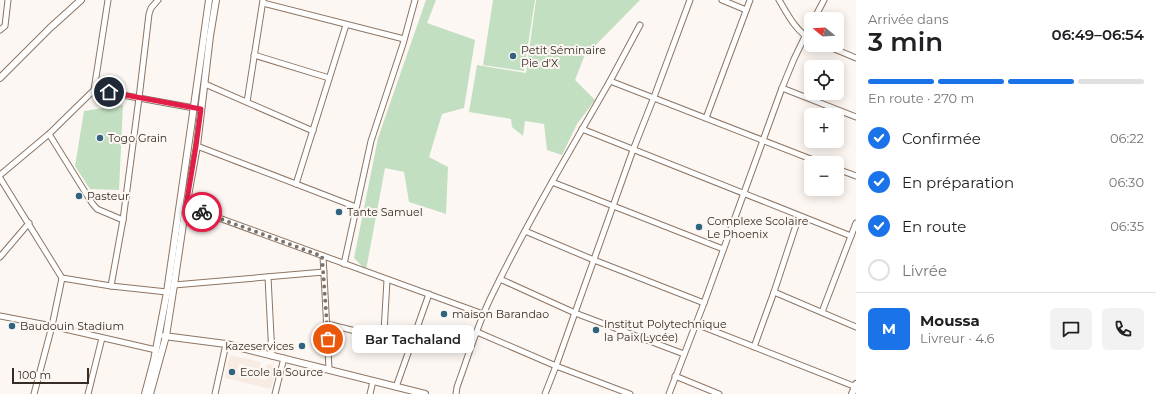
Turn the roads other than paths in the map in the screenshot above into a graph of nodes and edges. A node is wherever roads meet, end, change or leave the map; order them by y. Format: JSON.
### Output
{"nodes":[{"id":1,"x":8,"y":0,"type":"edge"},
{"id":2,"x":81,"y":0,"type":"edge"},
{"id":3,"x":108,"y":0,"type":"edge"},
{"id":4,"x":158,"y":0,"type":"edge"},
{"id":5,"x":209,"y":0,"type":"edge"},
{"id":6,"x":216,"y":0,"type":"edge"},
{"id":7,"x":415,"y":0,"type":"edge"},
{"id":8,"x":690,"y":0,"type":"edge"},
{"id":9,"x":722,"y":0,"type":"edge"},
{"id":10,"x":750,"y":0,"type":"edge"},
{"id":11,"x":779,"y":0,"type":"edge"},
{"id":12,"x":824,"y":0,"type":"edge"},
{"id":13,"x":263,"y":1,"type":"edge"},
{"id":14,"x":746,"y":10,"type":"junction"},
{"id":15,"x":818,"y":12,"type":"edge"},
{"id":16,"x":346,"y":25,"type":"junction"},
{"id":17,"x":640,"y":26,"type":"dead end"},
{"id":18,"x":0,"y":30,"type":"edge"},
{"id":19,"x":804,"y":35,"type":"edge"},
{"id":20,"x":804,"y":38,"type":"edge"},
{"id":21,"x":404,"y":40,"type":"junction"},
{"id":22,"x":842,"y":52,"type":"edge"},
{"id":23,"x":254,"y":55,"type":"junction"},
{"id":24,"x":856,"y":58,"type":"edge"},
{"id":25,"x":0,"y":78,"type":"edge"},
{"id":26,"x":329,"y":78,"type":"junction"},
{"id":27,"x":610,"y":81,"type":"junction"},
{"id":28,"x":205,"y":84,"type":"junction"},
{"id":29,"x":782,"y":88,"type":"junction"},
{"id":30,"x":94,"y":90,"type":"junction"},
{"id":31,"x":654,"y":97,"type":"junction"},
{"id":32,"x":139,"y":98,"type":"junction"},
{"id":33,"x":247,"y":102,"type":"junction"},
{"id":34,"x":194,"y":108,"type":"junction"},
{"id":35,"x":201,"y":109,"type":"junction"},
{"id":36,"x":856,"y":117,"type":"edge"},
{"id":37,"x":706,"y":118,"type":"junction"},
{"id":38,"x":582,"y":129,"type":"junction"},
{"id":39,"x":313,"y":131,"type":"junction"},
{"id":40,"x":49,"y":134,"type":"junction"},
{"id":41,"x":762,"y":140,"type":"junction"},
{"id":42,"x":196,"y":146,"type":"junction"},
{"id":43,"x":633,"y":150,"type":"junction"},
{"id":44,"x":804,"y":156,"type":"edge"},
{"id":45,"x":844,"y":172,"type":"edge"},
{"id":46,"x":0,"y":176,"type":"edge"},
{"id":47,"x":856,"y":176,"type":"edge"},
{"id":48,"x":552,"y":182,"type":"junction"},
{"id":49,"x":296,"y":184,"type":"junction"},
{"id":50,"x":743,"y":194,"type":"junction"},
{"id":51,"x":183,"y":205,"type":"junction"},
{"id":52,"x":356,"y":207,"type":"junction"},
{"id":53,"x":613,"y":207,"type":"junction"},
{"id":54,"x":799,"y":216,"type":"junction"},
{"id":55,"x":123,"y":220,"type":"junction"},
{"id":56,"x":856,"y":222,"type":"edge"},
{"id":57,"x":29,"y":223,"type":"junction"},
{"id":58,"x":524,"y":230,"type":"junction"},
{"id":59,"x":850,"y":236,"type":"junction"},
{"id":60,"x":723,"y":249,"type":"junction"},
{"id":61,"x":322,"y":256,"type":"junction"},
{"id":62,"x":0,"y":257,"type":"edge"},
{"id":63,"x":594,"y":260,"type":"junction"},
{"id":64,"x":344,"y":264,"type":"junction"},
{"id":65,"x":324,"y":272,"type":"junction"},
{"id":66,"x":268,"y":277,"type":"junction"},
{"id":67,"x":62,"y":278,"type":"junction"},
{"id":68,"x":500,"y":279,"type":"junction"},
{"id":69,"x":387,"y":280,"type":"junction"},
{"id":70,"x":174,"y":285,"type":"junction"},
{"id":71,"x":111,"y":286,"type":"junction"},
{"id":72,"x":167,"y":292,"type":"junction"},
{"id":73,"x":774,"y":292,"type":"junction"},
{"id":74,"x":429,"y":294,"type":"junction"},
{"id":75,"x":704,"y":303,"type":"junction"},
{"id":76,"x":822,"y":312,"type":"junction"},
{"id":77,"x":575,"y":313,"type":"junction"},
{"id":78,"x":484,"y":314,"type":"junction"},
{"id":79,"x":0,"y":316,"type":"edge"},
{"id":80,"x":327,"y":324,"type":"junction"},
{"id":81,"x":696,"y":324,"type":"junction"},
{"id":82,"x":52,"y":326,"type":"junction"},
{"id":83,"x":856,"y":326,"type":"edge"},
{"id":84,"x":477,"y":332,"type":"junction"},
{"id":85,"x":159,"y":336,"type":"junction"},
{"id":86,"x":166,"y":336,"type":"junction"},
{"id":87,"x":102,"y":338,"type":"junction"},
{"id":88,"x":226,"y":344,"type":"junction"},
{"id":89,"x":754,"y":347,"type":"junction"},
{"id":90,"x":156,"y":350,"type":"junction"},
{"id":91,"x":684,"y":354,"type":"junction"},
{"id":92,"x":272,"y":356,"type":"junction"},
{"id":93,"x":284,"y":358,"type":"junction"},
{"id":94,"x":556,"y":366,"type":"junction"},
{"id":95,"x":329,"y":369,"type":"junction"},
{"id":96,"x":675,"y":376,"type":"junction"},
{"id":97,"x":373,"y":381,"type":"junction"},
{"id":98,"x":856,"y":386,"type":"edge"},
{"id":99,"x":396,"y":387,"type":"junction"},
{"id":100,"x":34,"y":394,"type":"edge"},
{"id":101,"x":88,"y":394,"type":"edge"},
{"id":102,"x":145,"y":394,"type":"edge"},
{"id":103,"x":150,"y":394,"type":"edge"},
{"id":104,"x":215,"y":394,"type":"edge"},
{"id":105,"x":275,"y":394,"type":"edge"},
{"id":106,"x":370,"y":394,"type":"edge"},
{"id":107,"x":425,"y":394,"type":"edge"},
{"id":108,"x":456,"y":394,"type":"edge"},
{"id":109,"x":545,"y":394,"type":"edge"},
{"id":110,"x":630,"y":394,"type":"edge"},
{"id":111,"x":668,"y":394,"type":"edge"},
{"id":112,"x":719,"y":394,"type":"edge"},
{"id":113,"x":852,"y":394,"type":"edge"}],
"edges":[{"from":1,"to":18,"type":"street"},
{"from":2,"to":25,"type":"street"},
{"from":3,"to":30,"type":"street"},
{"from":4,"to":32,"type":"street"},
{"from":5,"to":34,"type":"street"},
{"from":6,"to":28,"type":"street"},
{"from":7,"to":21,"type":"street"},
{"from":8,"to":31,"type":"street"},
{"from":9,"to":14,"type":"street"},
{"from":10,"to":14,"type":"street"},
{"from":11,"to":19,"type":"street"},
{"from":12,"to":15,"type":"street"},
{"from":13,"to":16,"type":"street"},
{"from":13,"to":23,"type":"street"},
{"from":14,"to":37,"type":"street"},
{"from":16,"to":21,"type":"street"},
{"from":16,"to":26,"type":"street"},
{"from":17,"to":27,"type":"street"},
{"from":20,"to":29,"type":"street"},
{"from":21,"to":52,"type":"street"},
{"from":22,"to":24,"type":"street"},
{"from":23,"to":26,"type":"street"},
{"from":23,"to":33,"type":"street"},
{"from":26,"to":39,"type":"street"},
{"from":27,"to":31,"type":"street"},
{"from":27,"to":38,"type":"street"},
{"from":28,"to":33,"type":"street"},
{"from":28,"to":35,"type":"street"},
{"from":29,"to":36,"type":"street"},
{"from":29,"to":41,"type":"street"},
{"from":30,"to":32,"type":"street"},
{"from":30,"to":40,"type":"street"},
{"from":31,"to":37,"type":"street"},
{"from":31,"to":43,"type":"street"},
{"from":32,"to":34,"type":"street"},
{"from":32,"to":55,"type":"street"},
{"from":33,"to":39,"type":"street"},
{"from":34,"to":35,"type":"street"},
{"from":34,"to":51,"type":"street"},
{"from":35,"to":42,"type":"street"},
{"from":37,"to":41,"type":"street"},
{"from":38,"to":43,"type":"street"},
{"from":38,"to":48,"type":"street"},
{"from":39,"to":49,"type":"street"},
{"from":40,"to":46,"type":"street"},
{"from":40,"to":55,"type":"street"},
{"from":41,"to":44,"type":"street"},
{"from":41,"to":50,"type":"street"},
{"from":42,"to":49,"type":"street"},
{"from":42,"to":51,"type":"street"},
{"from":43,"to":50,"type":"street"},
{"from":43,"to":53,"type":"street"},
{"from":45,"to":47,"type":"street"},
{"from":46,"to":57,"type":"street"},
{"from":48,"to":53,"type":"street"},
{"from":48,"to":58,"type":"street"},
{"from":49,"to":52,"type":"street"},
{"from":50,"to":54,"type":"street"},
{"from":50,"to":60,"type":"street"},
{"from":51,"to":61,"type":"street"},
{"from":51,"to":70,"type":"street"},
{"from":51,"to":72,"type":"street"},
{"from":52,"to":64,"type":"street"},
{"from":53,"to":60,"type":"street"},
{"from":53,"to":63,"type":"street"},
{"from":54,"to":59,"type":"street"},
{"from":54,"to":73,"type":"street"},
{"from":55,"to":71,"type":"street"},
{"from":56,"to":59,"type":"street"},
{"from":57,"to":62,"type":"street"},
{"from":57,"to":67,"type":"street"},
{"from":58,"to":63,"type":"street"},
{"from":58,"to":68,"type":"street"},
{"from":59,"to":76,"type":"street"},
{"from":60,"to":75,"type":"street"},
{"from":61,"to":64,"type":"street"},
{"from":61,"to":65,"type":"street"},
{"from":63,"to":75,"type":"street"},
{"from":63,"to":77,"type":"street"},
{"from":64,"to":69,"type":"street"},
{"from":65,"to":66,"type":"street"},
{"from":65,"to":80,"type":"street"},
{"from":66,"to":70,"type":"street"},
{"from":66,"to":92,"type":"street"},
{"from":67,"to":71,"type":"street"},
{"from":67,"to":82,"type":"street"},
{"from":68,"to":77,"type":"street"},
{"from":68,"to":78,"type":"street"},
{"from":69,"to":74,"type":"street"},
{"from":69,"to":80,"type":"street"},
{"from":70,"to":86,"type":"street"},
{"from":71,"to":72,"type":"street"},
{"from":72,"to":85,"type":"street"},
{"from":73,"to":76,"type":"street"},
{"from":73,"to":89,"type":"street"},
{"from":74,"to":78,"type":"street"},
{"from":74,"to":99,"type":"street"},
{"from":75,"to":81,"type":"street"},
{"from":76,"to":83,"type":"street"},
{"from":77,"to":91,"type":"street"},
{"from":77,"to":94,"type":"street"},
{"from":78,"to":84,"type":"street"},
{"from":79,"to":82,"type":"street"},
{"from":80,"to":95,"type":"street"},
{"from":81,"to":89,"type":"street"},
{"from":81,"to":91,"type":"street"},
{"from":82,"to":87,"type":"street"},
{"from":82,"to":100,"type":"street"},
{"from":84,"to":94,"type":"street"},
{"from":84,"to":108,"type":"street"},
{"from":85,"to":86,"type":"street"},
{"from":85,"to":90,"type":"street"},
{"from":86,"to":88,"type":"street"},
{"from":86,"to":103,"type":"street"},
{"from":87,"to":90,"type":"street"},
{"from":87,"to":101,"type":"street"},
{"from":88,"to":92,"type":"street"},
{"from":88,"to":104,"type":"street"},
{"from":89,"to":98,"type":"street"},
{"from":90,"to":102,"type":"street"},
{"from":91,"to":96,"type":"street"},
{"from":92,"to":93,"type":"street"},
{"from":93,"to":95,"type":"street"},
{"from":93,"to":105,"type":"street"},
{"from":94,"to":109,"type":"street"},
{"from":94,"to":110,"type":"street"},
{"from":95,"to":97,"type":"street"},
{"from":96,"to":111,"type":"street"},
{"from":96,"to":112,"type":"street"},
{"from":97,"to":99,"type":"street"},
{"from":97,"to":106,"type":"street"},
{"from":98,"to":113,"type":"street"},
{"from":99,"to":107,"type":"street"}]}
